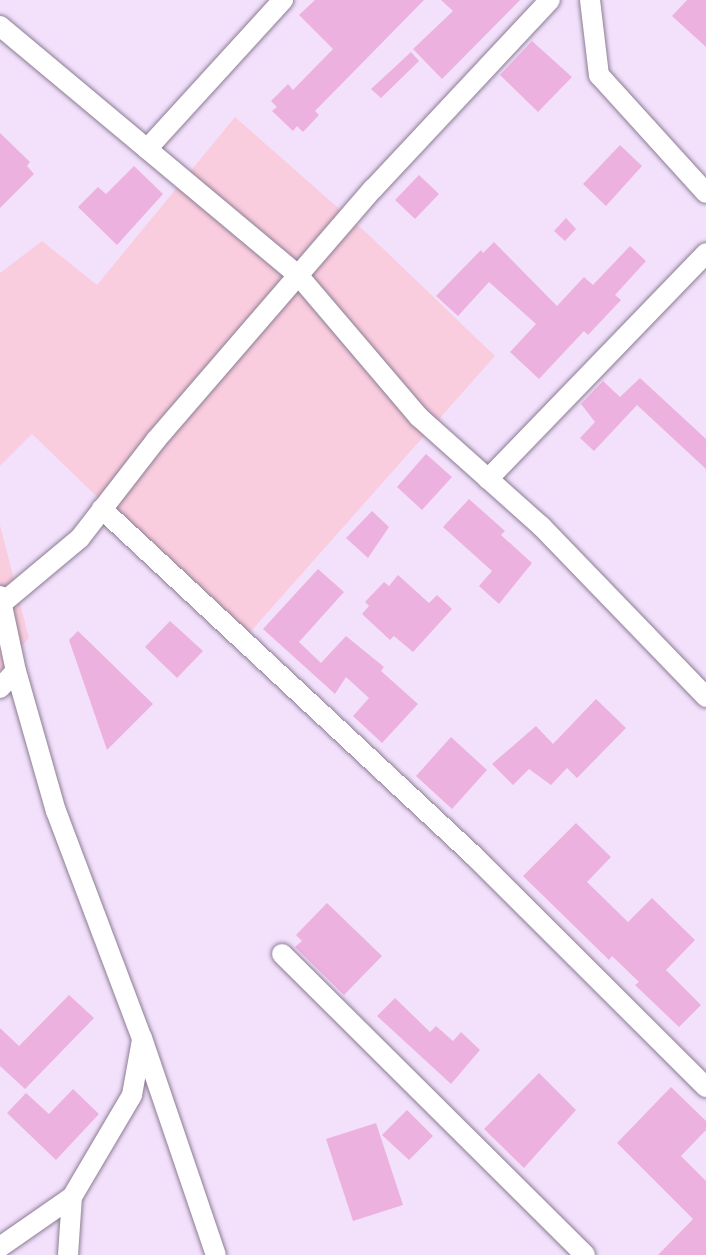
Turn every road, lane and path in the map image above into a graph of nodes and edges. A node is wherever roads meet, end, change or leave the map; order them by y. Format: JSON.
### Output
{"nodes":[{"id":1,"x":283,"y":0,"type":"edge"},
{"id":2,"x":550,"y":0,"type":"edge"},
{"id":3,"x":590,"y":0,"type":"edge"},
{"id":4,"x":0,"y":27,"type":"edge"},
{"id":5,"x":147,"y":149,"type":"junction"},
{"id":6,"x":706,"y":193,"type":"edge"},
{"id":7,"x":706,"y":253,"type":"edge"},
{"id":8,"x":298,"y":275,"type":"junction"},
{"id":9,"x":488,"y":479,"type":"junction"},
{"id":10,"x":102,"y":509,"type":"junction"},
{"id":11,"x":1,"y":601,"type":"edge"},
{"id":12,"x":16,"y":671,"type":"junction"},
{"id":13,"x":0,"y":688,"type":"edge"},
{"id":14,"x":706,"y":697,"type":"edge"},
{"id":15,"x":282,"y":954,"type":"dead end"},
{"id":16,"x":142,"y":1038,"type":"junction"},
{"id":17,"x":706,"y":1087,"type":"edge"},
{"id":18,"x":72,"y":1197,"type":"junction"},
{"id":19,"x":0,"y":1247,"type":"edge"},
{"id":20,"x":68,"y":1255,"type":"edge"},
{"id":21,"x":216,"y":1255,"type":"edge"},
{"id":22,"x":585,"y":1255,"type":"edge"}],
"edges":[{"from":1,"to":5,"type":"street"},
{"from":2,"to":8,"type":"street"},
{"from":3,"to":6,"type":"street"},
{"from":4,"to":5,"type":"street"},
{"from":5,"to":8,"type":"street"},
{"from":7,"to":9,"type":"street"},
{"from":8,"to":9,"type":"street"},
{"from":8,"to":10,"type":"street"},
{"from":9,"to":14,"type":"street"},
{"from":10,"to":11,"type":"street"},
{"from":10,"to":17,"type":"street"},
{"from":11,"to":12,"type":"street"},
{"from":12,"to":13,"type":"street"},
{"from":12,"to":16,"type":"street"},
{"from":15,"to":22,"type":"street"},
{"from":16,"to":18,"type":"street"},
{"from":16,"to":21,"type":"street"},
{"from":18,"to":19,"type":"street"},
{"from":18,"to":20,"type":"street"}]}
